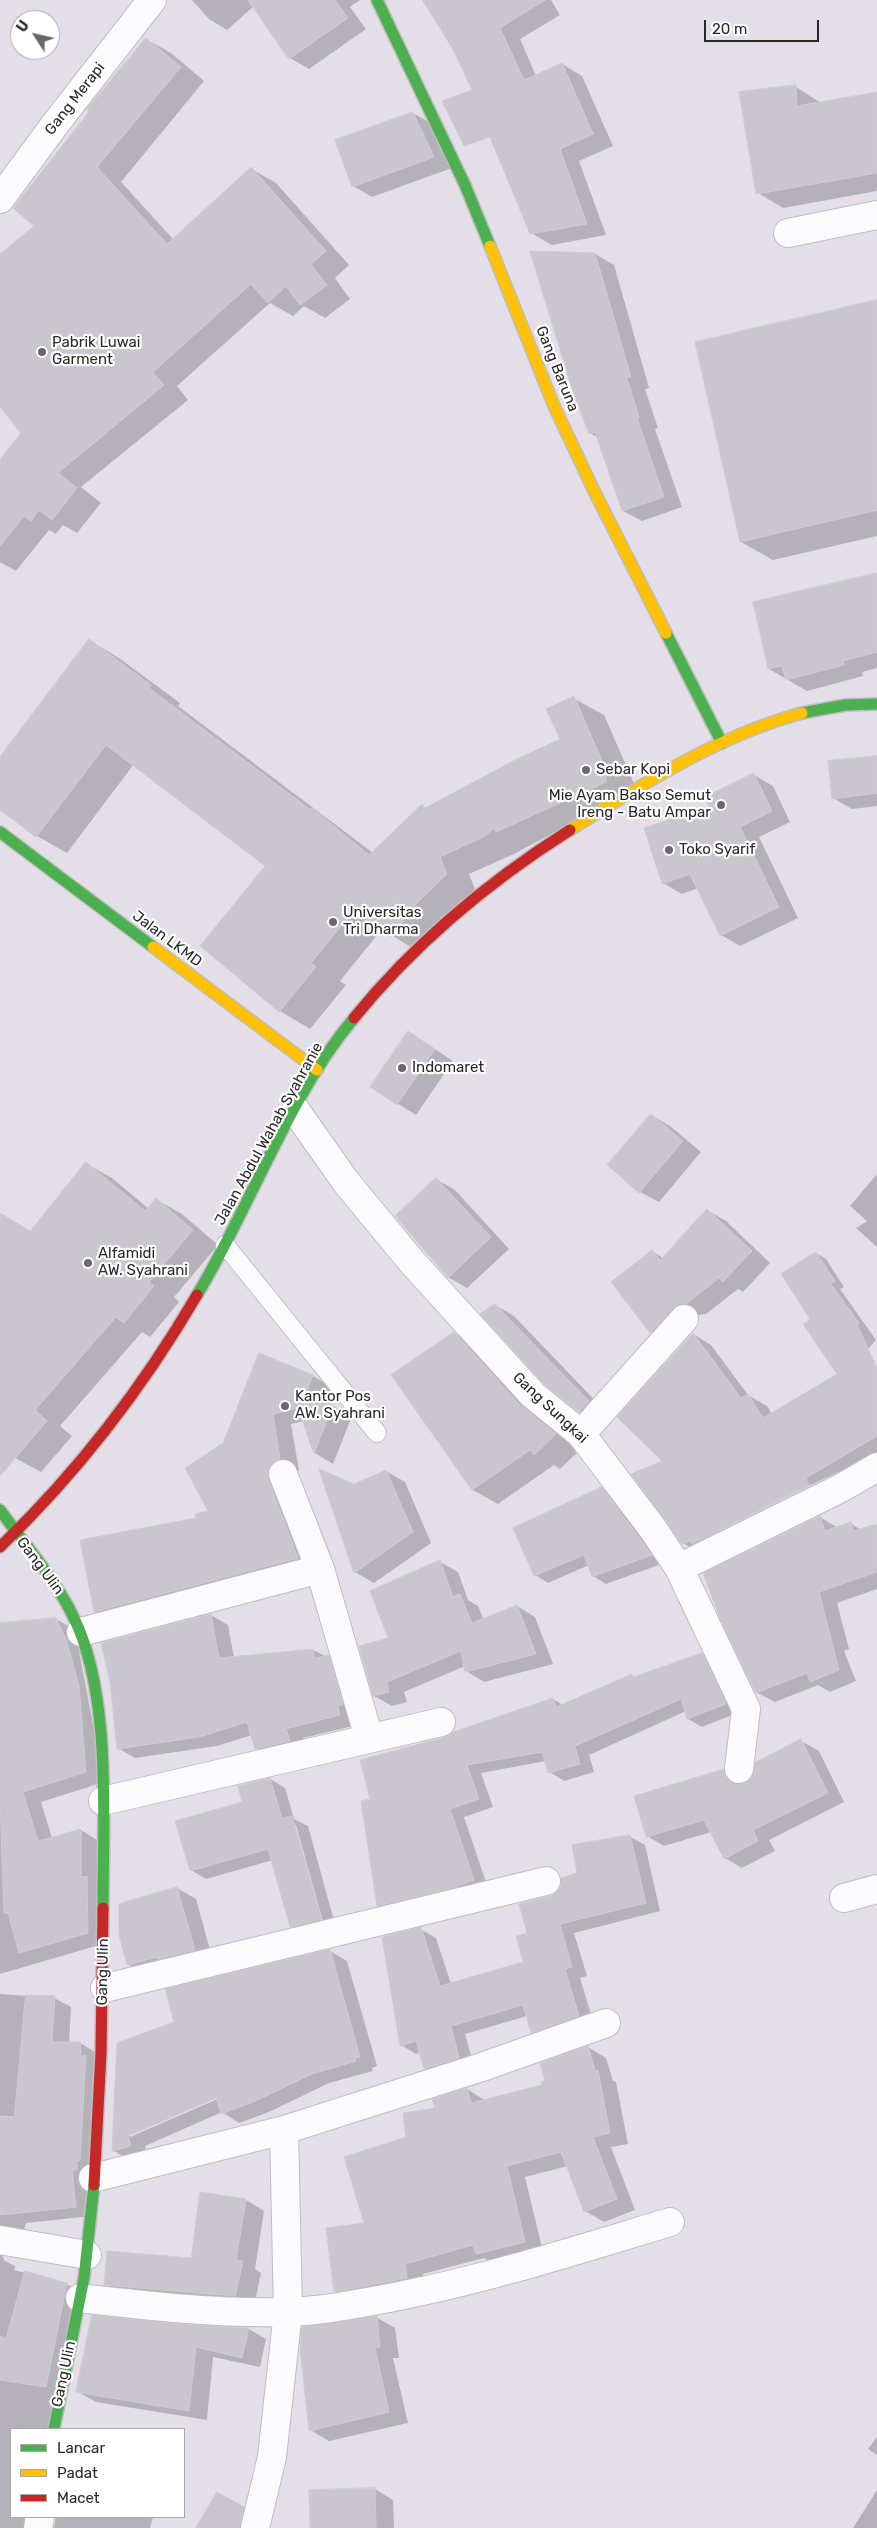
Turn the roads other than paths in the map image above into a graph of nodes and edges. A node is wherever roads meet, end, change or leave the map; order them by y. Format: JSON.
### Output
{"nodes":[{"id":1,"x":152,"y":0,"type":"edge"},
{"id":2,"x":377,"y":0,"type":"edge"},
{"id":3,"x":0,"y":199,"type":"edge"},
{"id":4,"x":877,"y":216,"type":"edge"},
{"id":5,"x":788,"y":233,"type":"dead end"},
{"id":6,"x":877,"y":704,"type":"edge"},
{"id":7,"x":722,"y":744,"type":"junction"},
{"id":8,"x":0,"y":832,"type":"edge"},
{"id":9,"x":317,"y":1070,"type":"junction"},
{"id":10,"x":296,"y":1111,"type":"junction"},
{"id":11,"x":225,"y":1246,"type":"junction"},
{"id":12,"x":684,"y":1319,"type":"dead end"},
{"id":13,"x":377,"y":1434,"type":"dead end"},
{"id":14,"x":581,"y":1434,"type":"junction"},
{"id":15,"x":877,"y":1467,"type":"edge"},
{"id":16,"x":283,"y":1474,"type":"dead end"},
{"id":17,"x":0,"y":1510,"type":"edge"},
{"id":18,"x":16,"y":1533,"type":"junction"},
{"id":19,"x":0,"y":1547,"type":"edge"},
{"id":20,"x":679,"y":1568,"type":"junction"},
{"id":21,"x":320,"y":1570,"type":"junction"},
{"id":22,"x":81,"y":1632,"type":"junction"},
{"id":23,"x":441,"y":1722,"type":"dead end"},
{"id":24,"x":369,"y":1738,"type":"junction"},
{"id":25,"x":739,"y":1769,"type":"dead end"},
{"id":26,"x":103,"y":1801,"type":"junction"},
{"id":27,"x":546,"y":1881,"type":"dead end"},
{"id":28,"x":877,"y":1889,"type":"edge"},
{"id":29,"x":844,"y":1898,"type":"dead end"},
{"id":30,"x":104,"y":1988,"type":"junction"},
{"id":31,"x":606,"y":2023,"type":"dead end"},
{"id":32,"x":284,"y":2130,"type":"junction"},
{"id":33,"x":93,"y":2178,"type":"junction"},
{"id":34,"x":670,"y":2222,"type":"dead end"},
{"id":35,"x":0,"y":2240,"type":"edge"},
{"id":36,"x":87,"y":2255,"type":"junction"},
{"id":37,"x":80,"y":2298,"type":"junction"},
{"id":38,"x":288,"y":2312,"type":"junction"},
{"id":39,"x":54,"y":2428,"type":"edge"},
{"id":40,"x":255,"y":2528,"type":"edge"}],
"edges":[{"from":1,"to":3,"type":"street","name":"Gang Merapi"},
{"from":2,"to":7,"type":"street","name":"Gang Baruna"},
{"from":4,"to":5,"type":"street"},
{"from":6,"to":7,"type":"street","name":"Jalan Abdul Wahab Syahranie"},
{"from":7,"to":9,"type":"street","name":"Jalan Abdul Wahab Syahranie"},
{"from":8,"to":9,"type":"street","name":"Jalan LKMD"},
{"from":9,"to":10,"type":"street","name":"Jalan Abdul Wahab Syahranie"},
{"from":10,"to":11,"type":"street","name":"Jalan Abdul Wahab Syahranie"},
{"from":10,"to":14,"type":"street","name":"Gang Sungkai"},
{"from":11,"to":13,"type":"lane"},
{"from":11,"to":18,"type":"street","name":"Jalan Abdul Wahab Syahranie"},
{"from":12,"to":14,"type":"street"},
{"from":14,"to":20,"type":"street","name":"Gang Sungkai"},
{"from":15,"to":20,"type":"street"},
{"from":16,"to":21,"type":"street"},
{"from":17,"to":18,"type":"street","name":"Gang Ulin"},
{"from":18,"to":19,"type":"street","name":"Jalan Abdul Wahab Syahranie"},
{"from":18,"to":22,"type":"street","name":"Gang Ulin"},
{"from":20,"to":25,"type":"street","name":"Gang Sungkai"},
{"from":21,"to":22,"type":"street"},
{"from":21,"to":24,"type":"street"},
{"from":22,"to":26,"type":"street","name":"Gang Ulin"},
{"from":23,"to":24,"type":"street"},
{"from":24,"to":26,"type":"street"},
{"from":26,"to":30,"type":"street","name":"Gang Ulin"},
{"from":27,"to":30,"type":"street"},
{"from":28,"to":29,"type":"street"},
{"from":30,"to":33,"type":"street","name":"Gang Ulin"},
{"from":31,"to":32,"type":"street"},
{"from":32,"to":33,"type":"street"},
{"from":32,"to":38,"type":"street"},
{"from":33,"to":36,"type":"street","name":"Gang Ulin"},
{"from":34,"to":38,"type":"street"},
{"from":35,"to":36,"type":"street"},
{"from":36,"to":37,"type":"street","name":"Gang Ulin"},
{"from":37,"to":38,"type":"street"},
{"from":37,"to":39,"type":"street","name":"Gang Ulin"},
{"from":38,"to":40,"type":"street"}]}
